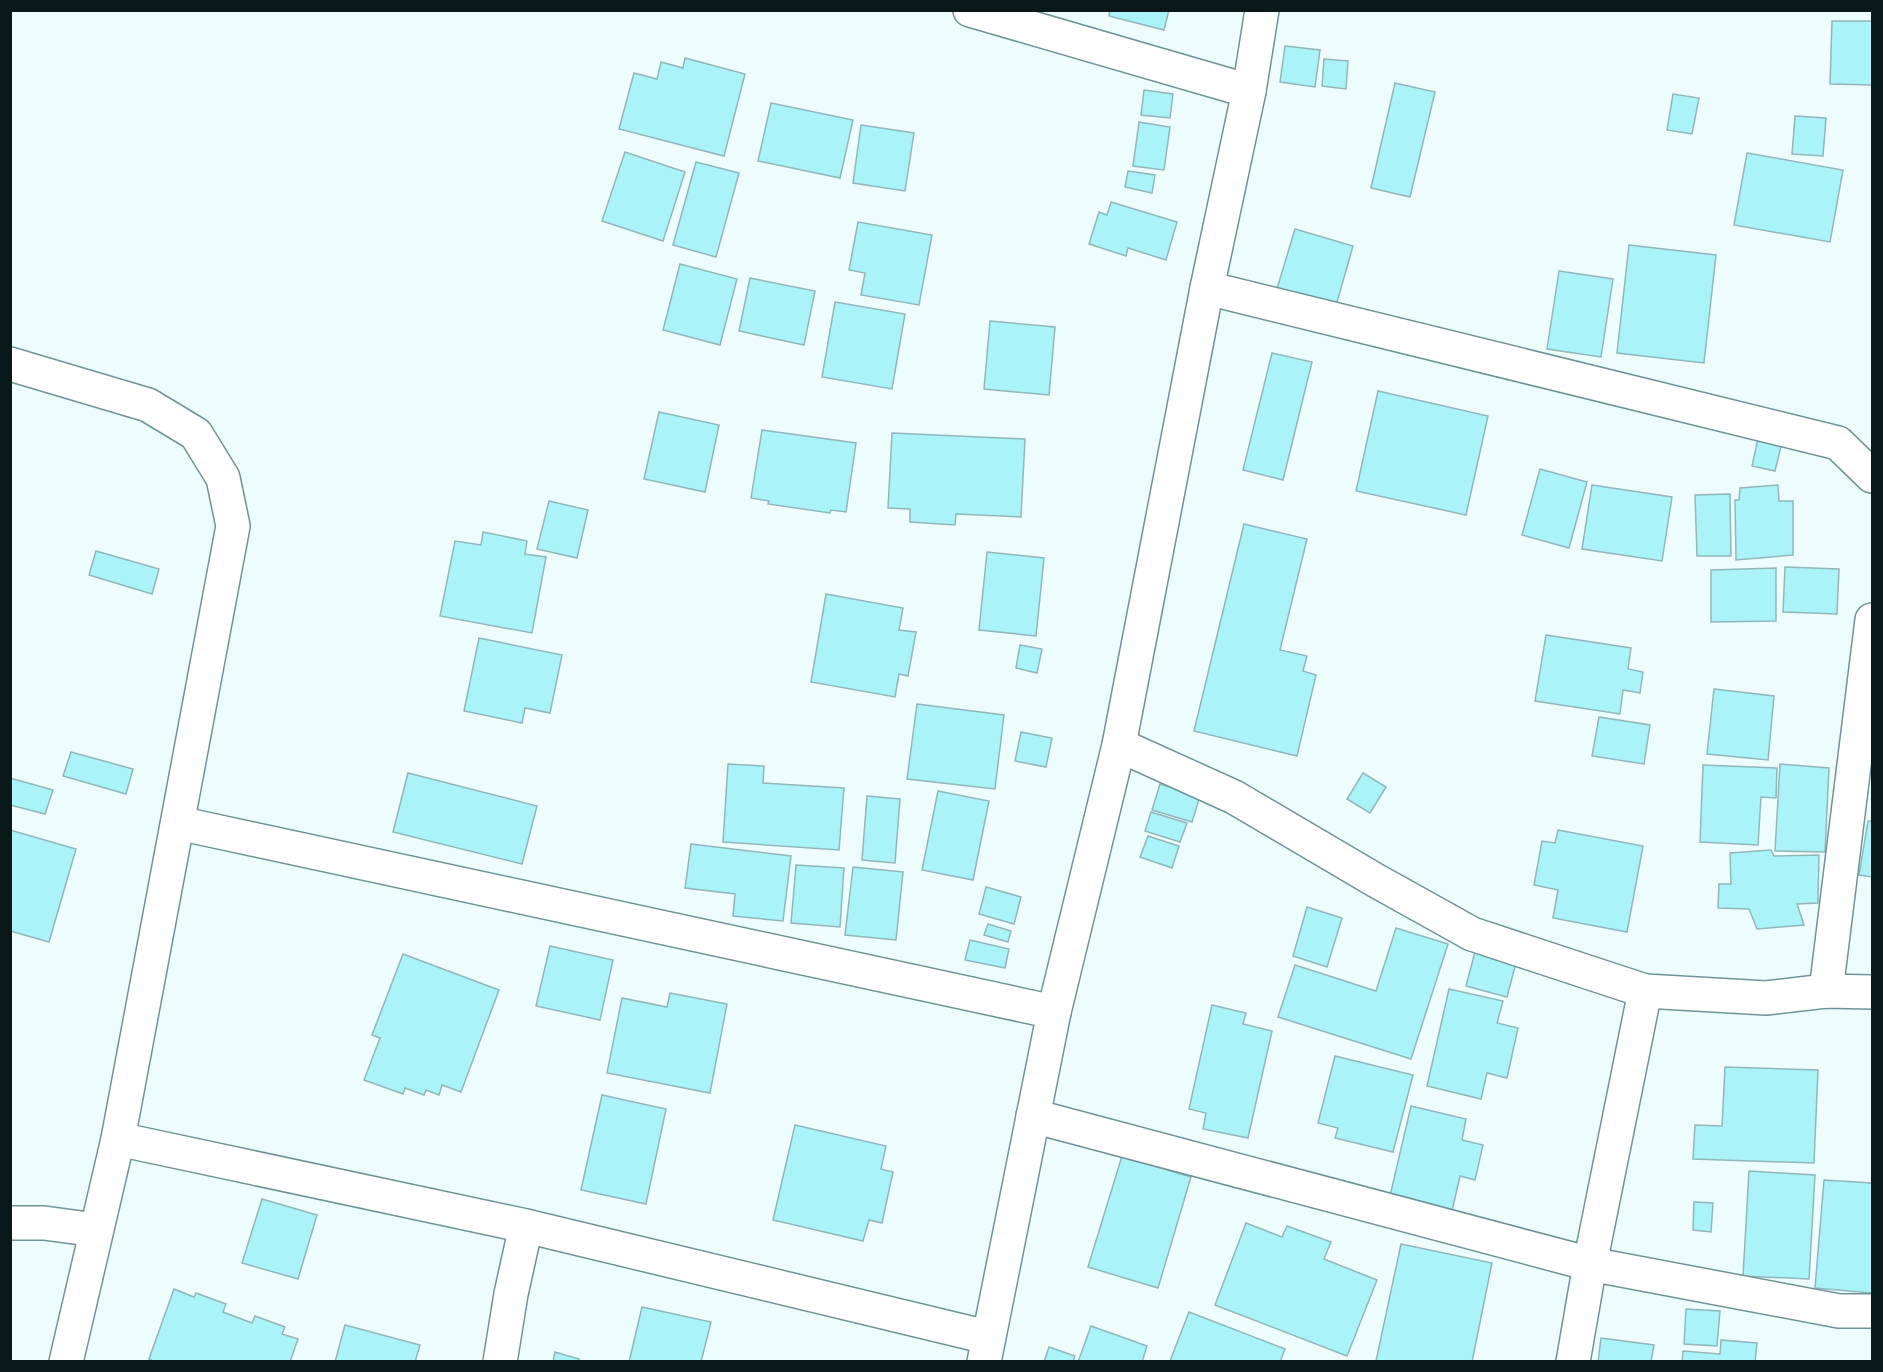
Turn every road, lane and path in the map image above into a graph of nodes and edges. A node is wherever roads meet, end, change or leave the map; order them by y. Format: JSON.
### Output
{"nodes":[{"id":1,"x":970,"y":10,"type":"edge"},
{"id":2,"x":1262,"y":10,"type":"edge"},
{"id":3,"x":1249,"y":91,"type":"junction"},
{"id":4,"x":1207,"y":288,"type":"junction"},
{"id":5,"x":10,"y":364,"type":"edge"},
{"id":6,"x":1872,"y":476,"type":"edge"},
{"id":7,"x":1872,"y":620,"type":"edge"},
{"id":8,"x":1119,"y":745,"type":"junction"},
{"id":9,"x":178,"y":823,"type":"junction"},
{"id":10,"x":1645,"y":990,"type":"junction"},
{"id":11,"x":1826,"y":991,"type":"junction"},
{"id":12,"x":1872,"y":992,"type":"edge"},
{"id":13,"x":1054,"y":1012,"type":"junction"},
{"id":14,"x":1033,"y":1116,"type":"junction"},
{"id":15,"x":118,"y":1139,"type":"junction"},
{"id":16,"x":10,"y":1223,"type":"edge"},
{"id":17,"x":526,"y":1226,"type":"junction"},
{"id":18,"x":96,"y":1230,"type":"junction"},
{"id":19,"x":1590,"y":1264,"type":"junction"},
{"id":20,"x":1872,"y":1311,"type":"edge"},
{"id":21,"x":985,"y":1349,"type":"edge"},
{"id":22,"x":66,"y":1362,"type":"edge"},
{"id":23,"x":500,"y":1362,"type":"edge"},
{"id":24,"x":1573,"y":1362,"type":"edge"}],
"edges":[{"from":1,"to":3,"type":"street"},
{"from":2,"to":3,"type":"street"},
{"from":3,"to":4,"type":"street"},
{"from":4,"to":6,"type":"street"},
{"from":4,"to":8,"type":"street"},
{"from":5,"to":9,"type":"street"},
{"from":7,"to":11,"type":"street"},
{"from":8,"to":10,"type":"street"},
{"from":8,"to":13,"type":"street"},
{"from":9,"to":13,"type":"street"},
{"from":9,"to":15,"type":"street"},
{"from":10,"to":11,"type":"street"},
{"from":10,"to":19,"type":"street"},
{"from":11,"to":12,"type":"street"},
{"from":13,"to":14,"type":"street"},
{"from":14,"to":19,"type":"street"},
{"from":14,"to":21,"type":"street"},
{"from":15,"to":17,"type":"street"},
{"from":15,"to":18,"type":"street"},
{"from":16,"to":18,"type":"street"},
{"from":17,"to":21,"type":"street"},
{"from":17,"to":23,"type":"street"},
{"from":18,"to":22,"type":"street"},
{"from":19,"to":20,"type":"street"},
{"from":19,"to":24,"type":"street"}]}
